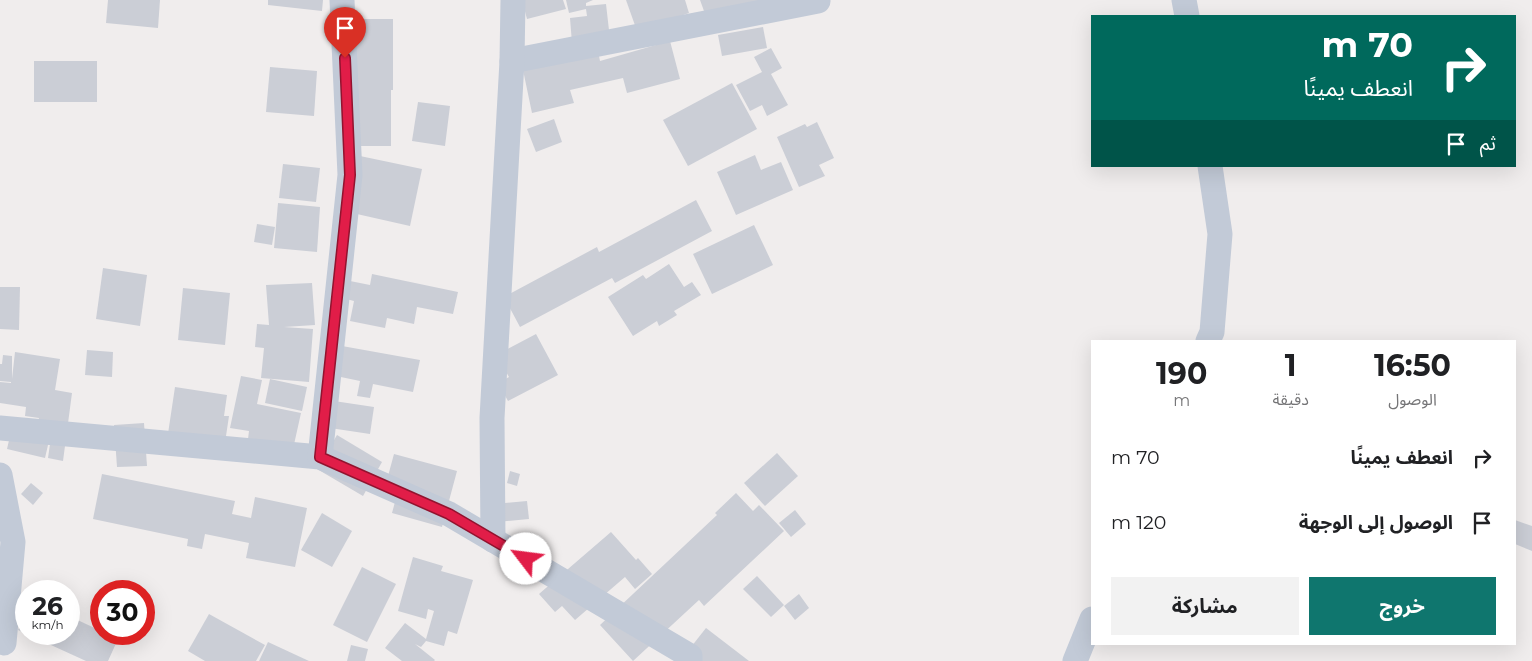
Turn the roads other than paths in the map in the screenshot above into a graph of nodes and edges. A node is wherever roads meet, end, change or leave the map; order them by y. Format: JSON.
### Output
{"nodes":[{"id":1,"x":342,"y":0,"type":"edge"},
{"id":2,"x":513,"y":0,"type":"edge"},
{"id":3,"x":1184,"y":0,"type":"edge"},
{"id":4,"x":818,"y":1,"type":"edge"},
{"id":5,"x":1187,"y":15,"type":"edge"},
{"id":6,"x":512,"y":61,"type":"junction"},
{"id":7,"x":1210,"y":167,"type":"edge"},
{"id":8,"x":1208,"y":340,"type":"edge"},
{"id":9,"x":0,"y":428,"type":"edge"},
{"id":10,"x":320,"y":457,"type":"junction"},
{"id":11,"x":0,"y":475,"type":"edge"},
{"id":12,"x":493,"y":540,"type":"junction"},
{"id":13,"x":1091,"y":621,"type":"edge"},
{"id":14,"x":4,"y":643,"type":"dead end"},
{"id":15,"x":690,"y":661,"type":"edge"},
{"id":16,"x":1075,"y":661,"type":"edge"}],
"edges":[{"from":1,"to":10,"type":"street"},
{"from":2,"to":6,"type":"street"},
{"from":3,"to":5,"type":"street"},
{"from":4,"to":6,"type":"street"},
{"from":6,"to":12,"type":"street"},
{"from":7,"to":8,"type":"street"},
{"from":9,"to":10,"type":"street"},
{"from":10,"to":12,"type":"street"},
{"from":11,"to":14,"type":"street"},
{"from":12,"to":15,"type":"street"},
{"from":13,"to":16,"type":"street"}]}
